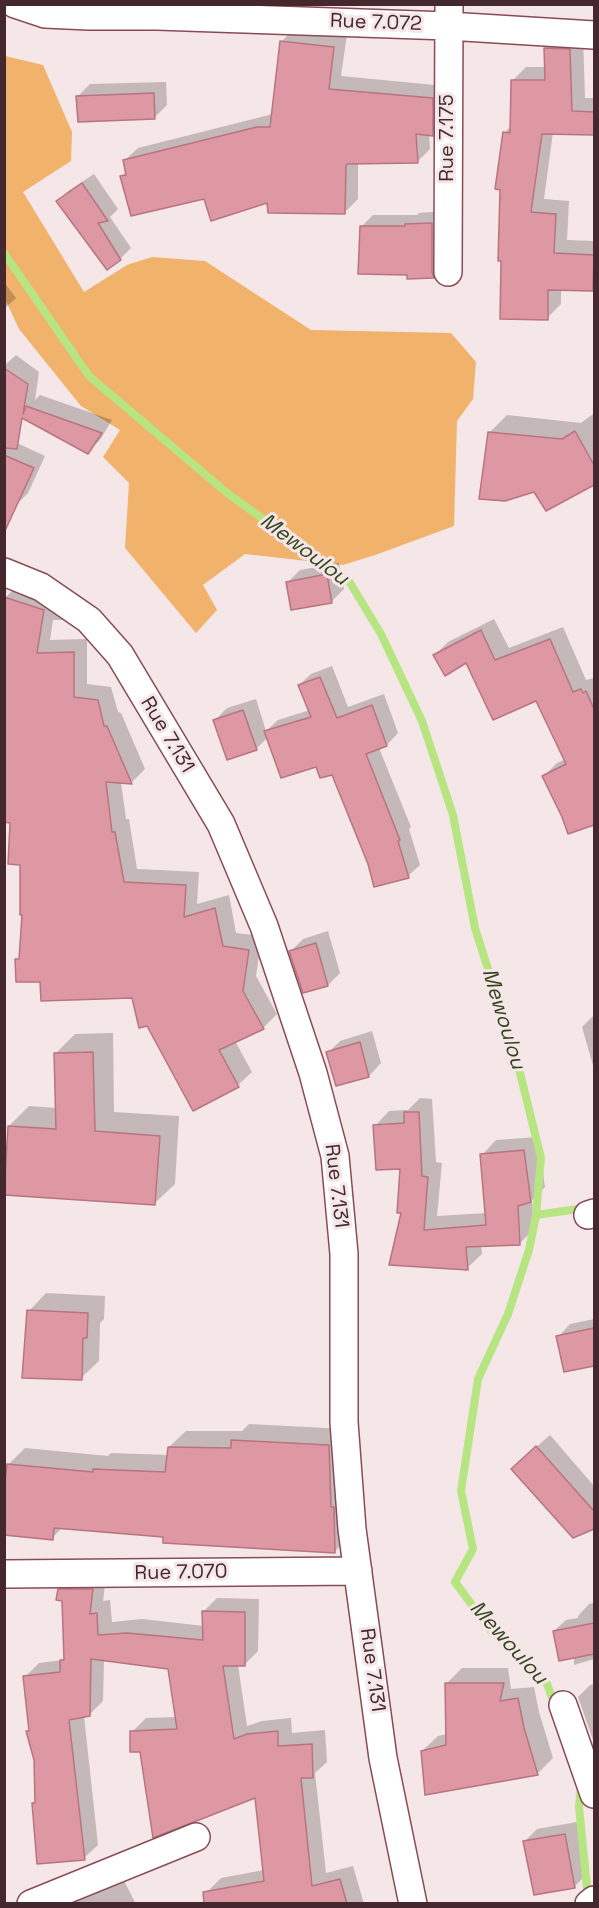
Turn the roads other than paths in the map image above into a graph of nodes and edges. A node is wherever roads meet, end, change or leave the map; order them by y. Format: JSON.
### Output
{"nodes":[{"id":1,"x":15,"y":4,"type":"edge"},
{"id":2,"x":449,"y":15,"type":"edge"},
{"id":3,"x":594,"y":34,"type":"edge"},
{"id":4,"x":448,"y":272,"type":"dead end"},
{"id":5,"x":4,"y":572,"type":"edge"},
{"id":6,"x":358,"y":1571,"type":"junction"},
{"id":7,"x":4,"y":1574,"type":"edge"},
{"id":8,"x":563,"y":1705,"type":"dead end"},
{"id":9,"x":594,"y":1794,"type":"edge"},
{"id":10,"x":196,"y":1837,"type":"dead end"},
{"id":11,"x":594,"y":1900,"type":"edge"},
{"id":12,"x":31,"y":1904,"type":"edge"},
{"id":13,"x":413,"y":1904,"type":"edge"},
{"id":14,"x":589,"y":1904,"type":"edge"}],
"edges":[{"from":1,"to":2,"type":"street","name":"Rue 7.072"},
{"from":2,"to":3,"type":"street","name":"Rue 7.072"},
{"from":2,"to":4,"type":"street","name":"Rue 7.175"},
{"from":5,"to":6,"type":"street","name":"Rue 7.131"},
{"from":6,"to":7,"type":"street","name":"Rue 7.070"},
{"from":6,"to":13,"type":"street","name":"Rue 7.131"},
{"from":8,"to":9,"type":"street"},
{"from":10,"to":12,"type":"street"},
{"from":11,"to":14,"type":"street"}]}
